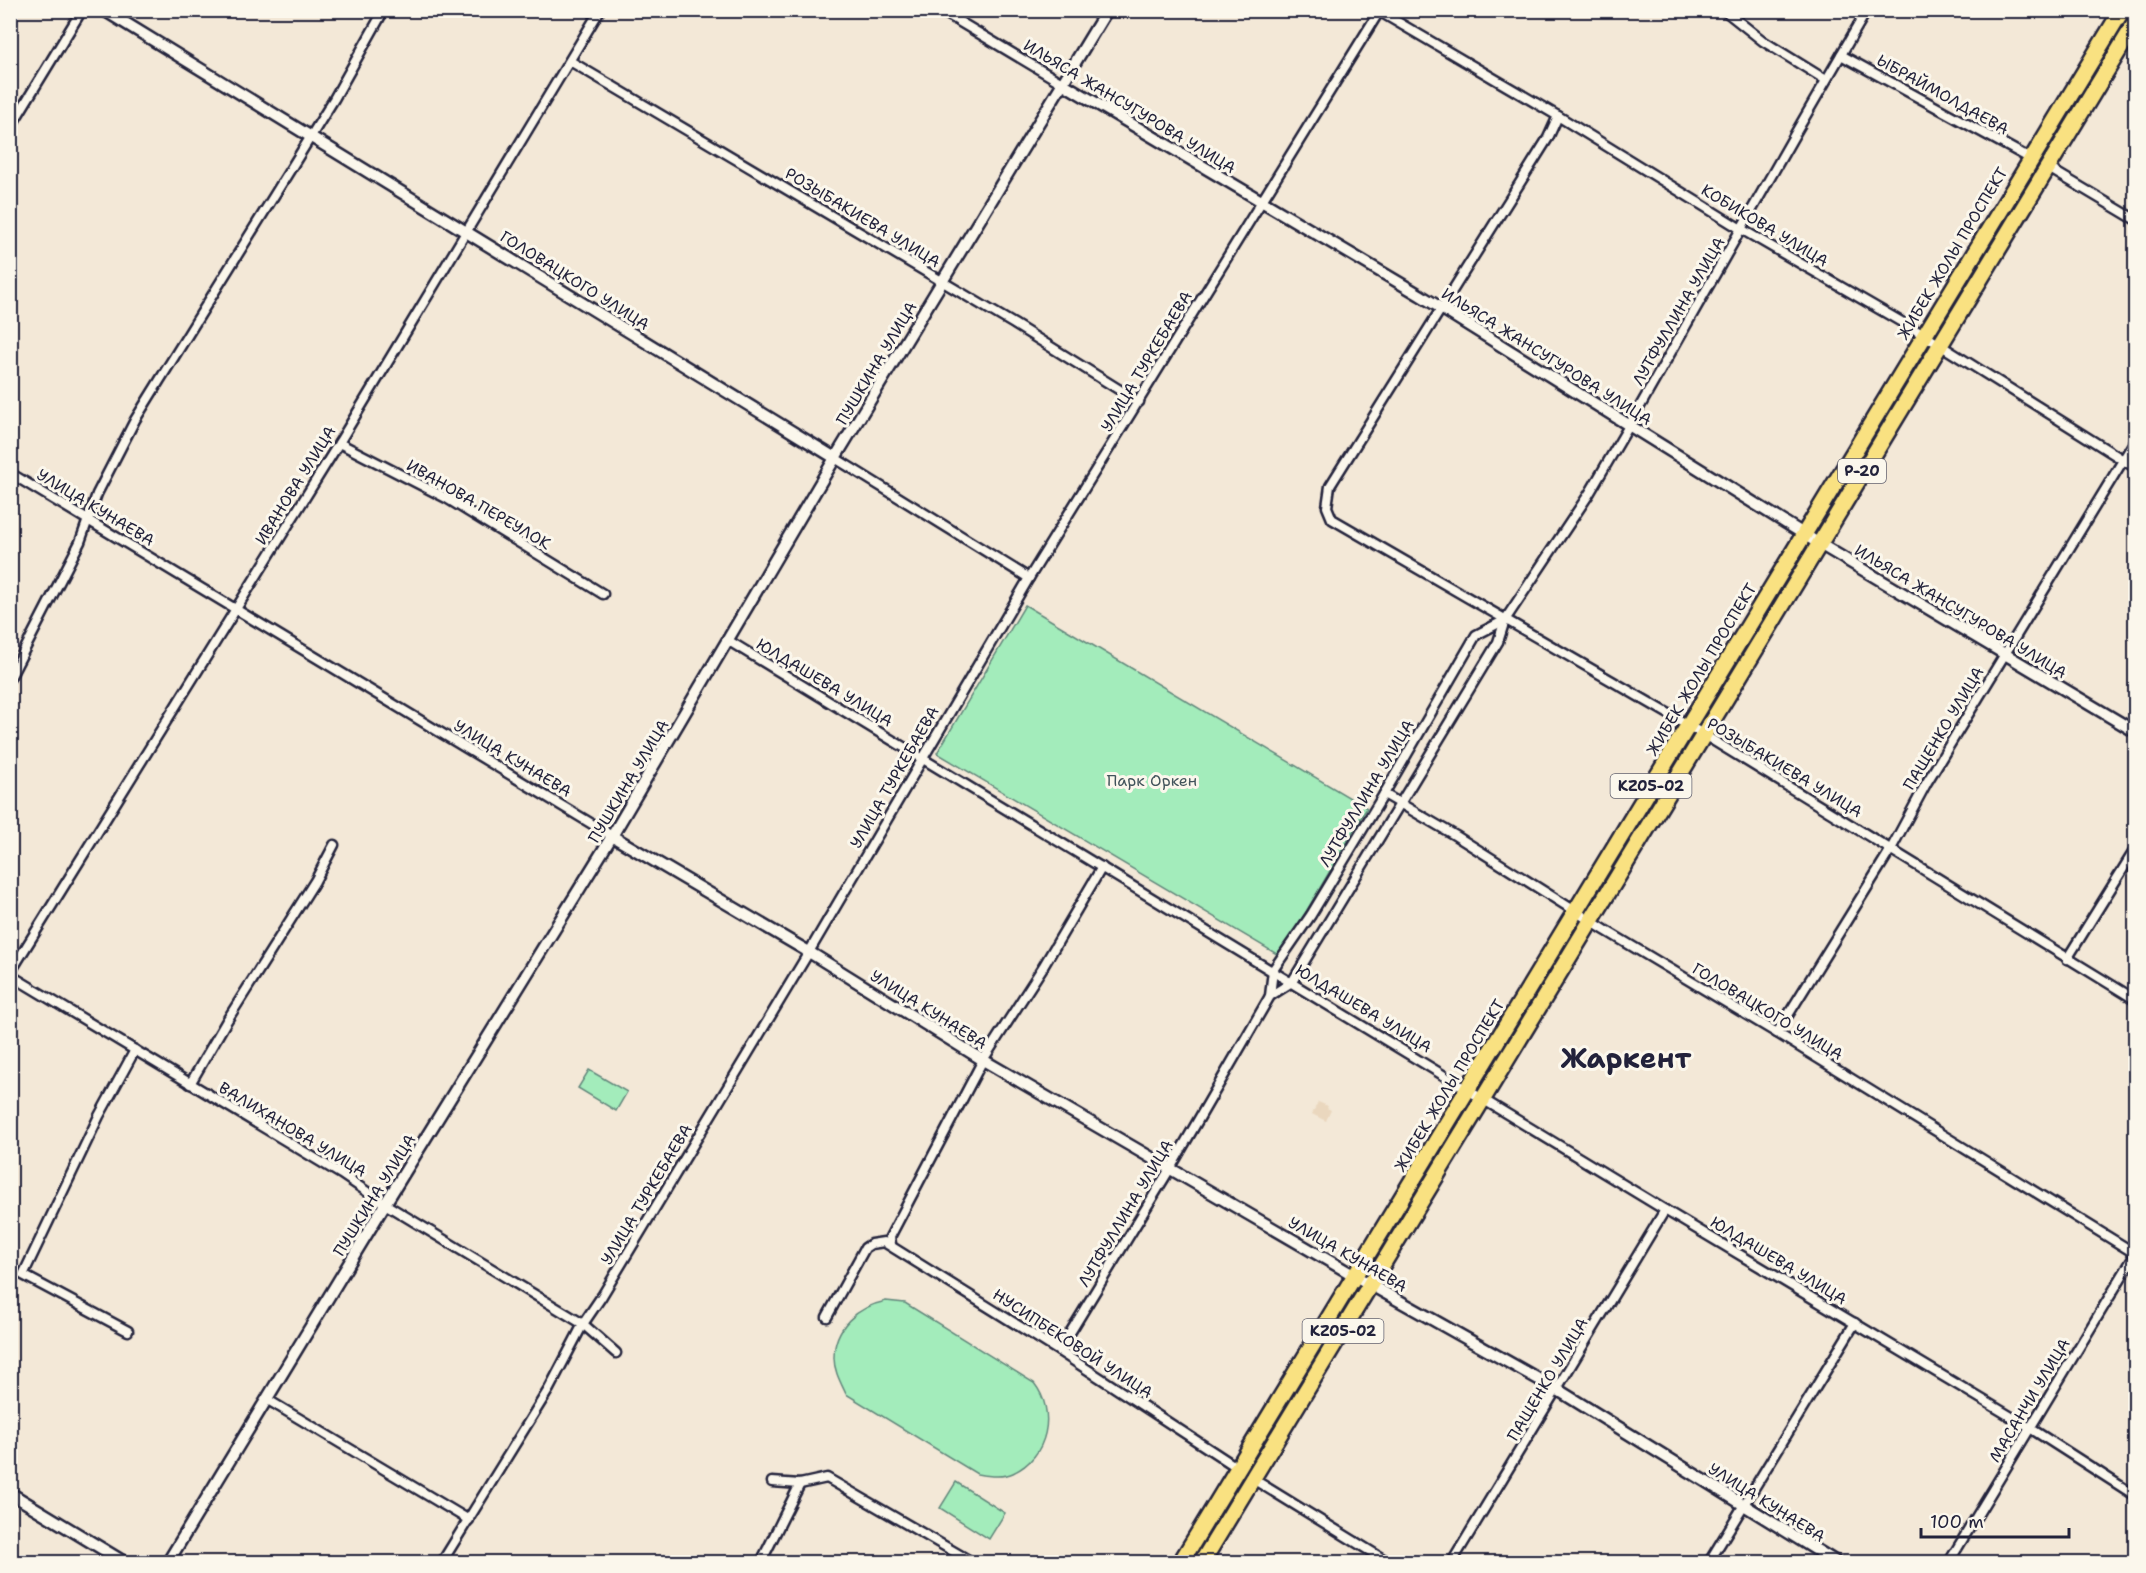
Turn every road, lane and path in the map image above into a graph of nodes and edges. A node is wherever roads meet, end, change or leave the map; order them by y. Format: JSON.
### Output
{"nodes":[{"id":1,"x":82,"y":10,"type":"edge"},
{"id":2,"x":104,"y":10,"type":"edge"},
{"id":3,"x":384,"y":10,"type":"edge"},
{"id":4,"x":600,"y":10,"type":"edge"},
{"id":5,"x":940,"y":10,"type":"edge"},
{"id":6,"x":1107,"y":10,"type":"edge"},
{"id":7,"x":1724,"y":10,"type":"edge"},
{"id":8,"x":1867,"y":10,"type":"edge"},
{"id":9,"x":2122,"y":10,"type":"edge"},
{"id":10,"x":1379,"y":11,"type":"edge"},
{"id":11,"x":2136,"y":22,"type":"edge"},
{"id":12,"x":1841,"y":55,"type":"junction"},
{"id":13,"x":570,"y":61,"type":"junction"},
{"id":14,"x":1826,"y":80,"type":"junction"},
{"id":15,"x":1062,"y":83,"type":"junction"},
{"id":16,"x":1558,"y":116,"type":"junction"},
{"id":17,"x":10,"y":128,"type":"edge"},
{"id":18,"x":310,"y":138,"type":"junction"},
{"id":19,"x":2031,"y":159,"type":"junction"},
{"id":20,"x":2047,"y":167,"type":"junction"},
{"id":21,"x":1261,"y":201,"type":"junction"},
{"id":22,"x":2136,"y":220,"type":"edge"},
{"id":23,"x":1741,"y":229,"type":"junction"},
{"id":24,"x":467,"y":231,"type":"junction"},
{"id":25,"x":942,"y":281,"type":"junction"},
{"id":26,"x":1440,"y":308,"type":"junction"},
{"id":27,"x":1924,"y":334,"type":"junction"},
{"id":28,"x":1939,"y":344,"type":"junction"},
{"id":29,"x":1139,"y":402,"type":"junction"},
{"id":30,"x":1630,"y":424,"type":"junction"},
{"id":31,"x":2136,"y":439,"type":"edge"},
{"id":32,"x":339,"y":443,"type":"junction"},
{"id":33,"x":836,"y":458,"type":"junction"},
{"id":34,"x":2121,"y":460,"type":"junction"},
{"id":35,"x":2136,"y":468,"type":"edge"},
{"id":36,"x":10,"y":473,"type":"edge"},
{"id":37,"x":88,"y":520,"type":"junction"},
{"id":38,"x":1803,"y":534,"type":"junction"},
{"id":39,"x":1818,"y":543,"type":"junction"},
{"id":40,"x":1029,"y":578,"type":"junction"},
{"id":41,"x":603,"y":594,"type":"dead end"},
{"id":42,"x":236,"y":608,"type":"junction"},
{"id":43,"x":1505,"y":620,"type":"junction"},
{"id":44,"x":729,"y":641,"type":"junction"},
{"id":45,"x":2004,"y":655,"type":"junction"},
{"id":46,"x":10,"y":678,"type":"edge"},
{"id":47,"x":1688,"y":725,"type":"junction"},
{"id":48,"x":2136,"y":732,"type":"edge"},
{"id":49,"x":1703,"y":735,"type":"junction"},
{"id":50,"x":922,"y":758,"type":"junction"},
{"id":51,"x":1384,"y":794,"type":"junction"},
{"id":52,"x":1401,"y":803,"type":"junction"},
{"id":53,"x":612,"y":836,"type":"junction"},
{"id":54,"x":334,"y":845,"type":"dead end"},
{"id":55,"x":2136,"y":848,"type":"edge"},
{"id":56,"x":1891,"y":849,"type":"junction"},
{"id":57,"x":1102,"y":867,"type":"junction"},
{"id":58,"x":1575,"y":911,"type":"junction"},
{"id":59,"x":1591,"y":921,"type":"junction"},
{"id":60,"x":808,"y":952,"type":"junction"},
{"id":61,"x":2067,"y":959,"type":"junction"},
{"id":62,"x":1274,"y":970,"type":"junction"},
{"id":63,"x":10,"y":974,"type":"edge"},
{"id":64,"x":1292,"y":982,"type":"junction"},
{"id":65,"x":1270,"y":996,"type":"junction"},
{"id":66,"x":2136,"y":1000,"type":"edge"},
{"id":67,"x":1777,"y":1033,"type":"junction"},
{"id":68,"x":135,"y":1050,"type":"junction"},
{"id":69,"x":984,"y":1060,"type":"junction"},
{"id":70,"x":190,"y":1084,"type":"junction"},
{"id":71,"x":1468,"y":1089,"type":"junction"},
{"id":72,"x":1483,"y":1099,"type":"junction"},
{"id":73,"x":1171,"y":1167,"type":"junction"},
{"id":74,"x":385,"y":1204,"type":"junction"},
{"id":75,"x":1665,"y":1210,"type":"junction"},
{"id":76,"x":888,"y":1241,"type":"junction"},
{"id":77,"x":2135,"y":1254,"type":"edge"},
{"id":78,"x":1355,"y":1276,"type":"junction"},
{"id":79,"x":1371,"y":1284,"type":"junction"},
{"id":80,"x":828,"y":1317,"type":"dead end"},
{"id":81,"x":1855,"y":1323,"type":"junction"},
{"id":82,"x":583,"y":1324,"type":"junction"},
{"id":83,"x":128,"y":1331,"type":"dead end"},
{"id":84,"x":1059,"y":1352,"type":"junction"},
{"id":85,"x":616,"y":1353,"type":"dead end"},
{"id":86,"x":1558,"y":1390,"type":"junction"},
{"id":87,"x":268,"y":1400,"type":"junction"},
{"id":88,"x":2030,"y":1428,"type":"junction"},
{"id":89,"x":1238,"y":1468,"type":"junction"},
{"id":90,"x":1253,"y":1479,"type":"junction"},
{"id":91,"x":772,"y":1482,"type":"dead end"},
{"id":92,"x":800,"y":1484,"type":"junction"},
{"id":93,"x":10,"y":1493,"type":"edge"},
{"id":94,"x":2136,"y":1496,"type":"edge"},
{"id":95,"x":1743,"y":1505,"type":"junction"},
{"id":96,"x":469,"y":1520,"type":"junction"},
{"id":97,"x":124,"y":1563,"type":"edge"},
{"id":98,"x":168,"y":1563,"type":"edge"},
{"id":99,"x":442,"y":1563,"type":"edge"},
{"id":100,"x":761,"y":1563,"type":"edge"},
{"id":101,"x":972,"y":1563,"type":"edge"},
{"id":102,"x":1181,"y":1563,"type":"edge"},
{"id":103,"x":1202,"y":1563,"type":"edge"},
{"id":104,"x":1388,"y":1563,"type":"edge"},
{"id":105,"x":1452,"y":1563,"type":"edge"},
{"id":106,"x":1709,"y":1563,"type":"edge"},
{"id":107,"x":1836,"y":1563,"type":"edge"},
{"id":108,"x":1948,"y":1563,"type":"edge"}],
"edges":[{"from":1,"to":17,"type":"street"},
{"from":2,"to":18,"type":"main road","name":"ГОЛОВАЦКОГО УЛИЦА"},
{"from":3,"to":18,"type":"street"},
{"from":4,"to":13,"type":"street","name":"ИВАНОВА УЛИЦА"},
{"from":5,"to":15,"type":"street","name":"ИЛЬЯСА ЖАНСУГУРОВА УЛИЦА"},
{"from":6,"to":15,"type":"main road","name":"ПУШКИНА УЛИЦА"},
{"from":7,"to":14,"type":"street"},
{"from":8,"to":12,"type":"street","name":"ЛУТФУЛЛИНА УЛИЦА"},
{"from":9,"to":19,"type":"highway","name":"ЖИБЕК ЖОЛЫ ПРОСПЕКТ","number":"KZ05-02"},
{"from":10,"to":16,"type":"street","name":"КОБИКОВА УЛИЦА"},
{"from":10,"to":21,"type":"street","name":"УЛИЦА ТУРКЕБАЕВА"},
{"from":11,"to":20,"type":"highway","number":"Р-20"},
{"from":12,"to":14,"type":"street","name":"ЛУТФУЛЛИНА УЛИЦА"},
{"from":12,"to":19,"type":"street","name":"ЫБРАЙМОЛДАЕВА"},
{"from":13,"to":24,"type":"street","name":"ИВАНОВА УЛИЦА"},
{"from":13,"to":25,"type":"street","name":"РОЗЫБАКИЕВА УЛИЦА"},
{"from":14,"to":23,"type":"street","name":"ЛУТФУЛЛИНА УЛИЦА"},
{"from":15,"to":21,"type":"main road","name":"ИЛЬЯСА ЖАНСУГУРОВА УЛИЦА"},
{"from":15,"to":25,"type":"main road","name":"ПУШКИНА УЛИЦА"},
{"from":16,"to":23,"type":"street","name":"КОБИКОВА УЛИЦА"},
{"from":16,"to":26,"type":"street"},
{"from":18,"to":24,"type":"main road","name":"ГОЛОВАЦКОГО УЛИЦА"},
{"from":18,"to":37,"type":"street"},
{"from":19,"to":27,"type":"highway","name":"ЖИБЕК ЖОЛЫ ПРОСПЕКТ","number":"KZ05-02"},
{"from":20,"to":22,"type":"street"},
{"from":20,"to":28,"type":"highway","number":"Р-20"},
{"from":21,"to":26,"type":"main road","name":"ИЛЬЯСА ЖАНСУГУРОВА УЛИЦА"},
{"from":21,"to":29,"type":"street","name":"УЛИЦА ТУРКЕБАЕВА"},
{"from":23,"to":27,"type":"street","name":"КОБИКОВА УЛИЦА"},
{"from":23,"to":30,"type":"street","name":"ЛУТФУЛЛИНА УЛИЦА"},
{"from":24,"to":32,"type":"street","name":"ИВАНОВА УЛИЦА"},
{"from":24,"to":33,"type":"main road","name":"ГОЛОВАЦКОГО УЛИЦА"},
{"from":25,"to":29,"type":"street","name":"РОЗЫБАКИЕВА УЛИЦА"},
{"from":25,"to":33,"type":"main road","name":"ПУШКИНА УЛИЦА"},
{"from":26,"to":30,"type":"main road","name":"ИЛЬЯСА ЖАНСУГУРОВА УЛИЦА"},
{"from":26,"to":43,"type":"street","name":"РОЗЫБАКИЕВА УЛИЦА"},
{"from":27,"to":28,"type":"street","name":"КОБИКОВА УЛИЦА"},
{"from":27,"to":38,"type":"highway","name":"ЖИБЕК ЖОЛЫ ПРОСПЕКТ","number":"KZ05-02"},
{"from":28,"to":34,"type":"street","name":"КОБИКОВА УЛИЦА"},
{"from":28,"to":39,"type":"highway","number":"Р-20"},
{"from":29,"to":40,"type":"street","name":"УЛИЦА ТУРКЕБАЕВА"},
{"from":30,"to":38,"type":"main road","name":"ИЛЬЯСА ЖАНСУГУРОВА УЛИЦА"},
{"from":30,"to":43,"type":"street","name":"ЛУТФУЛЛИНА УЛИЦА"},
{"from":31,"to":34,"type":"street","name":"ПАЩЕНКО УЛИЦА"},
{"from":32,"to":41,"type":"street","name":"ИВАНОВА ПЕРЕУЛОК"},
{"from":32,"to":42,"type":"street","name":"ИВАНОВА УЛИЦА"},
{"from":33,"to":40,"type":"street","name":"ГОЛОВАЦКОГО УЛИЦА"},
{"from":33,"to":44,"type":"main road","name":"ПУШКИНА УЛИЦА"},
{"from":34,"to":35,"type":"street","name":"КОБИКОВА УЛИЦА"},
{"from":34,"to":45,"type":"street","name":"ПАЩЕНКО УЛИЦА"},
{"from":36,"to":37,"type":"street","name":"УЛИЦА КУНАЕВА"},
{"from":37,"to":42,"type":"street","name":"УЛИЦА КУНАЕВА"},
{"from":37,"to":46,"type":"street"},
{"from":38,"to":39,"type":"main road","name":"ИЛЬЯСА ЖАНСУГУРОВА УЛИЦА"},
{"from":38,"to":47,"type":"highway","name":"ЖИБЕК ЖОЛЫ ПРОСПЕКТ","number":"KZ05-02"},
{"from":39,"to":45,"type":"main road","name":"ИЛЬЯСА ЖАНСУГУРОВА УЛИЦА"},
{"from":39,"to":49,"type":"highway","number":"Р-20"},
{"from":40,"to":50,"type":"street","name":"УЛИЦА ТУРКЕБАЕВА"},
{"from":42,"to":53,"type":"street","name":"УЛИЦА КУНАЕВА"},
{"from":42,"to":63,"type":"street","name":"ИВАНОВА УЛИЦА"},
{"from":43,"to":47,"type":"street","name":"РОЗЫБАКИЕВА УЛИЦА"},
{"from":43,"to":51,"type":"street","name":"ЛУТФУЛЛИНА УЛИЦА"},
{"from":43,"to":52,"type":"street","name":"ЛУТФУЛЛИНА УЛИЦА"},
{"from":44,"to":50,"type":"street","name":"ЮЛДАШЕВА УЛИЦА"},
{"from":44,"to":53,"type":"main road","name":"ПУШКИНА УЛИЦА"},
{"from":45,"to":48,"type":"main road","name":"ИЛЬЯСА ЖАНСУГУРОВА УЛИЦА"},
{"from":45,"to":56,"type":"street","name":"ПАЩЕНКО УЛИЦА"},
{"from":47,"to":49,"type":"street","name":"РОЗЫБАКИЕВА УЛИЦА"},
{"from":47,"to":58,"type":"highway","name":"ЖИБЕК ЖОЛЫ ПРОСПЕКТ","number":"KZ05-02"},
{"from":49,"to":56,"type":"street","name":"РОЗЫБАКИЕВА УЛИЦА"},
{"from":49,"to":59,"type":"highway","number":"Р-20"},
{"from":50,"to":57,"type":"street","name":"ЮЛДАШЕВА УЛИЦА"},
{"from":50,"to":60,"type":"street","name":"УЛИЦА ТУРКЕБАЕВА"},
{"from":51,"to":52,"type":"street","name":"ГОЛОВАЦКОГО УЛИЦА"},
{"from":51,"to":62,"type":"street","name":"ЛУТФУЛЛИНА УЛИЦА"},
{"from":52,"to":58,"type":"street","name":"ГОЛОВАЦКОГО УЛИЦА"},
{"from":52,"to":64,"type":"street","name":"ЛУТФУЛЛИНА УЛИЦА"},
{"from":53,"to":60,"type":"main road","name":"УЛИЦА КУНАЕВА"},
{"from":53,"to":74,"type":"main road","name":"ПУШКИНА УЛИЦА"},
{"from":54,"to":70,"type":"street"},
{"from":55,"to":61,"type":"street"},
{"from":56,"to":61,"type":"street","name":"РОЗЫБАКИЕВА УЛИЦА"},
{"from":56,"to":67,"type":"street","name":"ПАЩЕНКО УЛИЦА"},
{"from":57,"to":62,"type":"street","name":"ЮЛДАШЕВА УЛИЦА"},
{"from":57,"to":69,"type":"street"},
{"from":58,"to":59,"type":"street","name":"ГОЛОВАЦКОГО УЛИЦА"},
{"from":58,"to":71,"type":"highway","name":"ЖИБЕК ЖОЛЫ ПРОСПЕКТ","number":"KZ05-02"},
{"from":59,"to":67,"type":"street","name":"ГОЛОВАЦКОГО УЛИЦА"},
{"from":59,"to":72,"type":"highway","number":"KZ05-02"},
{"from":60,"to":69,"type":"main road","name":"УЛИЦА КУНАЕВА"},
{"from":60,"to":82,"type":"street","name":"УЛИЦА ТУРКЕБАЕВА"},
{"from":61,"to":66,"type":"street","name":"РОЗЫБАКИЕВА УЛИЦА"},
{"from":62,"to":64,"type":"street","name":"ЮЛДАШЕВА УЛИЦА"},
{"from":62,"to":65,"type":"street","name":"ЛУТФУЛЛИНА УЛИЦА"},
{"from":63,"to":68,"type":"street","name":"ВАЛИХАНОВА УЛИЦА"},
{"from":64,"to":65,"type":"street","name":"ЛУТФУЛЛИНА УЛИЦА"},
{"from":64,"to":71,"type":"street","name":"ЮЛДАШЕВА УЛИЦА"},
{"from":65,"to":73,"type":"street","name":"ЛУТФУЛЛИНА УЛИЦА"},
{"from":67,"to":77,"type":"street","name":"ГОЛОВАЦКОГО УЛИЦА"},
{"from":68,"to":70,"type":"street","name":"ВАЛИХАНОВА УЛИЦА"},
{"from":68,"to":83,"type":"street"},
{"from":69,"to":73,"type":"main road","name":"УЛИЦА КУНАЕВА"},
{"from":69,"to":76,"type":"street"},
{"from":70,"to":74,"type":"street","name":"ВАЛИХАНОВА УЛИЦА"},
{"from":71,"to":72,"type":"street","name":"ЮЛДАШЕВА УЛИЦА"},
{"from":71,"to":78,"type":"highway","name":"ЖИБЕК ЖОЛЫ ПРОСПЕКТ","number":"KZ05-02"},
{"from":72,"to":75,"type":"street","name":"ЮЛДАШЕВА УЛИЦА"},
{"from":72,"to":79,"type":"highway","number":"KZ05-02"},
{"from":73,"to":78,"type":"main road","name":"УЛИЦА КУНАЕВА"},
{"from":73,"to":84,"type":"street","name":"ЛУТФУЛЛИНА УЛИЦА"},
{"from":74,"to":82,"type":"street","name":"ВАЛИХАНОВА УЛИЦА"},
{"from":74,"to":87,"type":"main road","name":"ПУШКИНА УЛИЦА"},
{"from":75,"to":81,"type":"street","name":"ЮЛДАШЕВА УЛИЦА"},
{"from":75,"to":86,"type":"street","name":"ПАЩЕНКО УЛИЦА"},
{"from":76,"to":80,"type":"street"},
{"from":76,"to":84,"type":"street","name":"НУСИПБЕКОВОЙ УЛИЦА"},
{"from":77,"to":88,"type":"street","name":"МАСАНЧИ УЛИЦА"},
{"from":78,"to":79,"type":"main road","name":"УЛИЦА КУНАЕВА"},
{"from":78,"to":89,"type":"highway","name":"ЖИБЕК ЖОЛЫ ПРОСПЕКТ","number":"KZ05-02"},
{"from":79,"to":86,"type":"main road","name":"УЛИЦА КУНАЕВА"},
{"from":79,"to":90,"type":"highway","number":"KZ05-02"},
{"from":81,"to":88,"type":"street","name":"ЮЛДАШЕВА УЛИЦА"},
{"from":81,"to":95,"type":"street"},
{"from":82,"to":85,"type":"street","name":"ВАЛИХАНОВА УЛИЦА"},
{"from":82,"to":96,"type":"street","name":"УЛИЦА ТУРКЕБАЕВА"},
{"from":84,"to":89,"type":"street","name":"НУСИПБЕКОВОЙ УЛИЦА"},
{"from":86,"to":95,"type":"main road","name":"УЛИЦА КУНАЕВА"},
{"from":86,"to":105,"type":"street","name":"ПАЩЕНКО УЛИЦА"},
{"from":87,"to":96,"type":"street"},
{"from":87,"to":98,"type":"main road","name":"ПУШКИНА УЛИЦА"},
{"from":88,"to":94,"type":"street","name":"ЮЛДАШЕВА УЛИЦА"},
{"from":88,"to":108,"type":"street","name":"МАСАНЧИ УЛИЦА"},
{"from":89,"to":102,"type":"highway","name":"ЖИБЕК ЖОЛЫ ПРОСПЕКТ","number":"KZ05-02"},
{"from":90,"to":103,"type":"highway","number":"KZ05-02"},
{"from":90,"to":104,"type":"street"},
{"from":91,"to":92,"type":"street"},
{"from":92,"to":100,"type":"street"},
{"from":92,"to":101,"type":"street"},
{"from":93,"to":97,"type":"main road"},
{"from":95,"to":106,"type":"street"},
{"from":95,"to":107,"type":"main road","name":"УЛИЦА КУНАЕВА"},
{"from":96,"to":99,"type":"street","name":"УЛИЦА ТУРКЕБАЕВА"}]}
